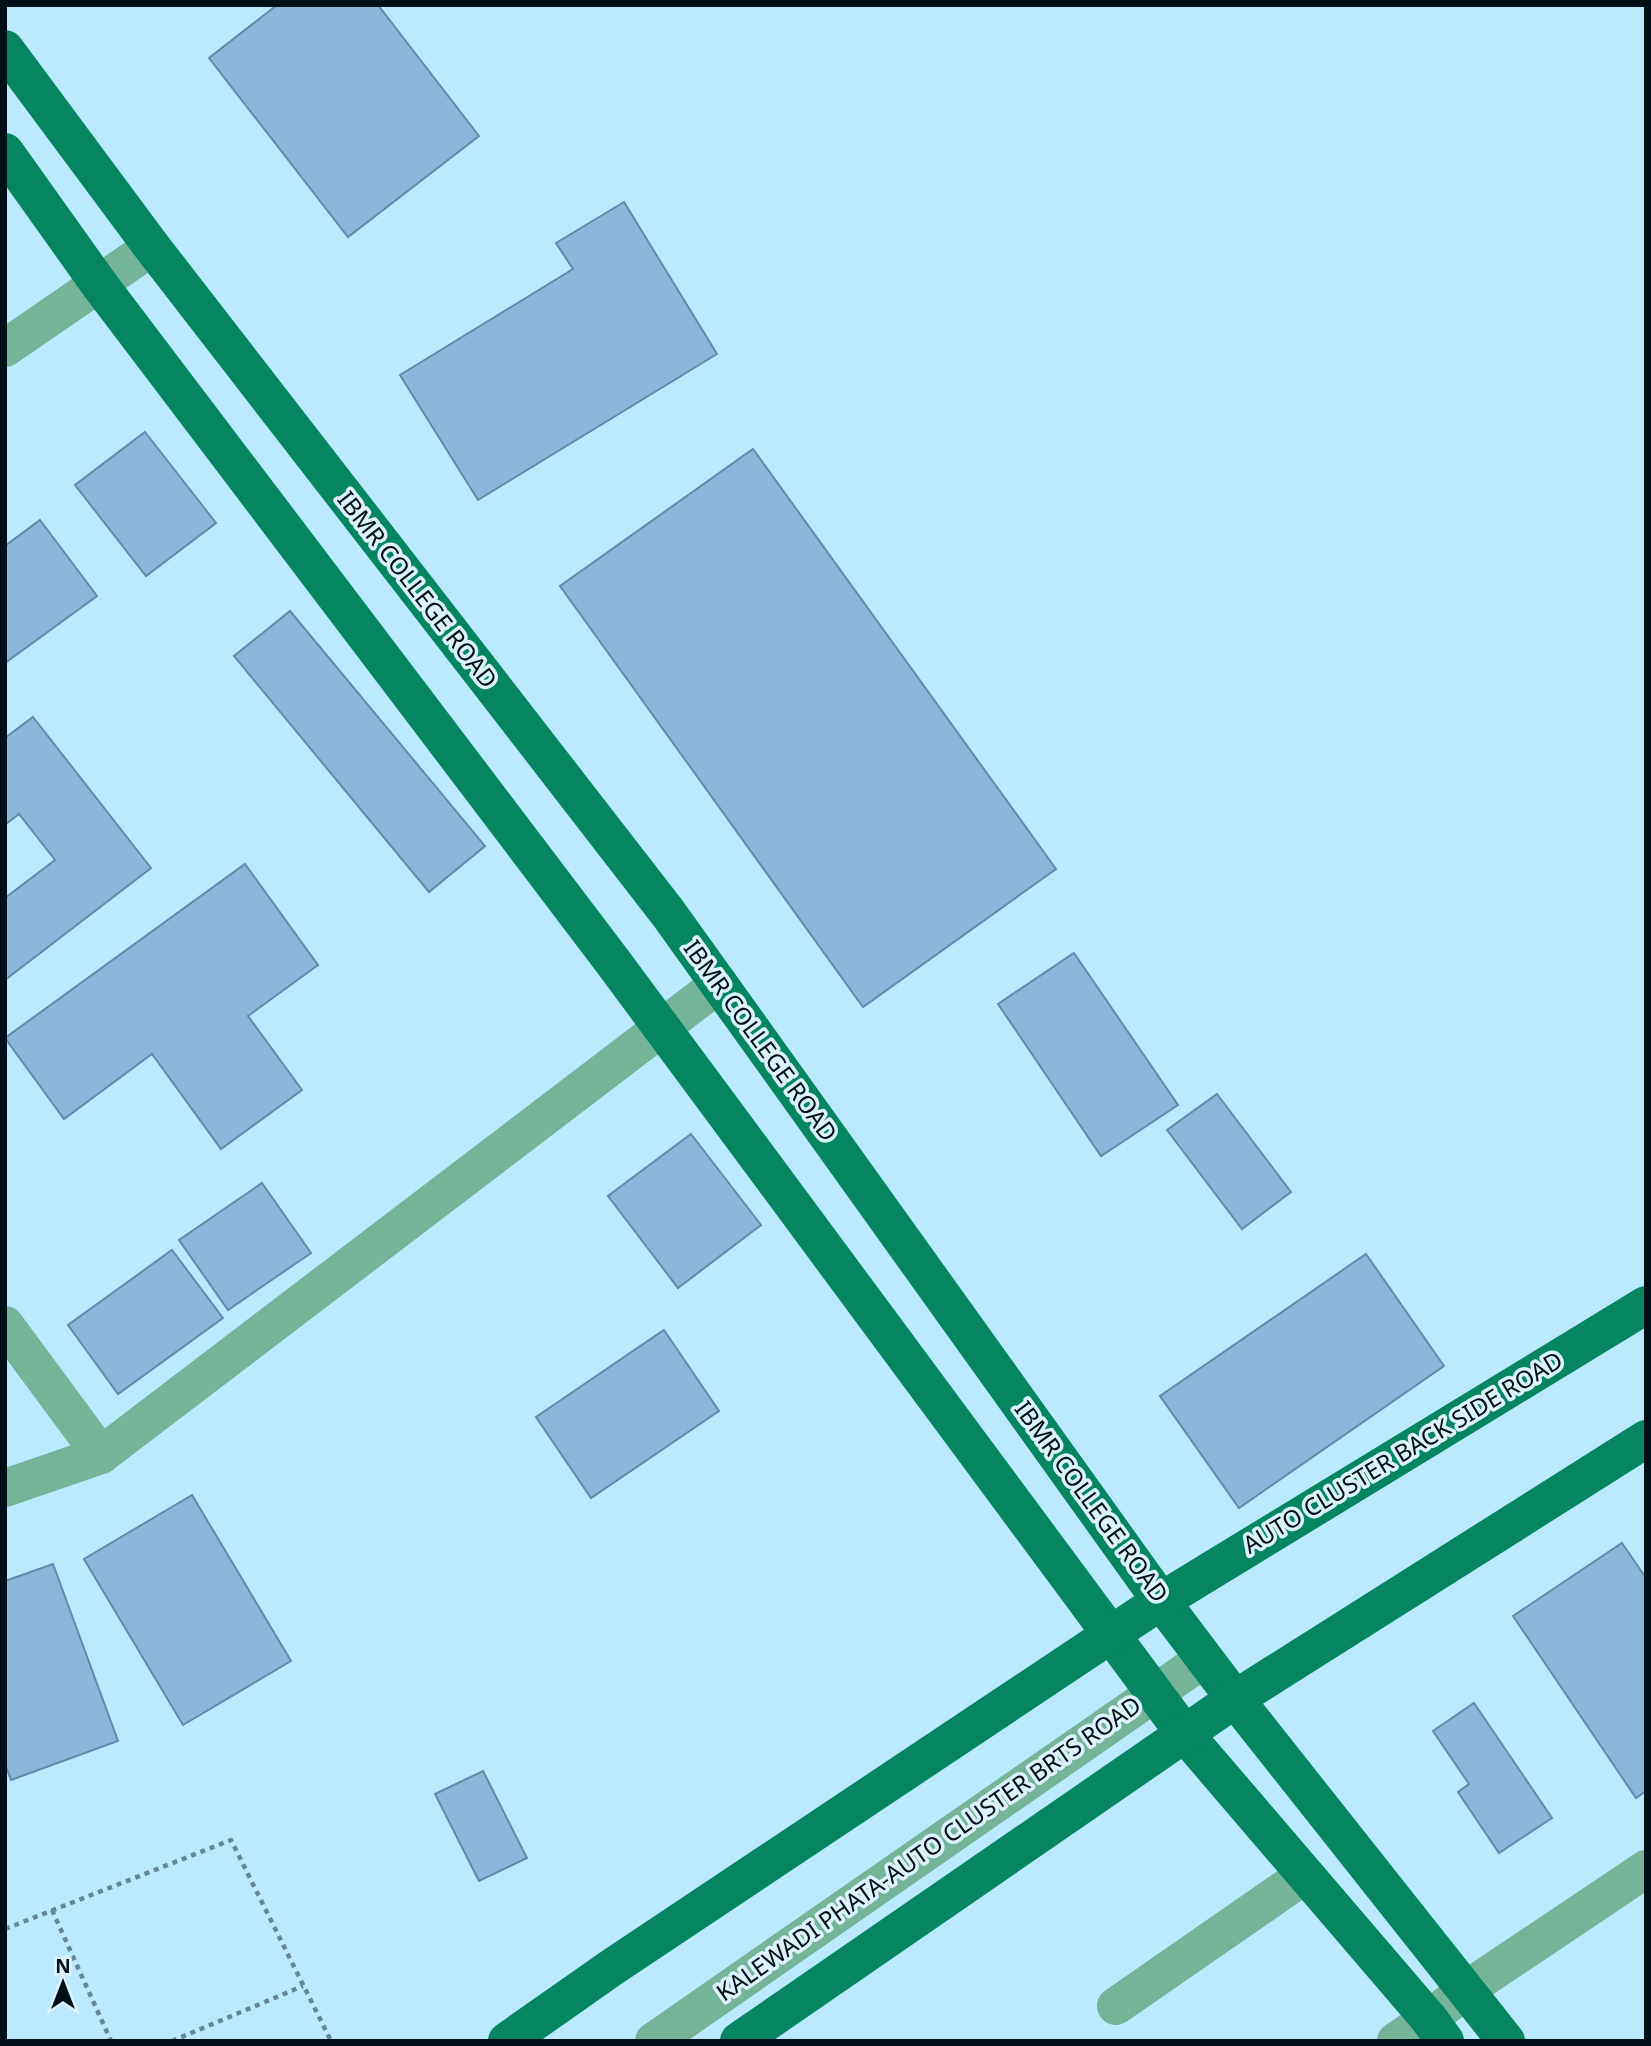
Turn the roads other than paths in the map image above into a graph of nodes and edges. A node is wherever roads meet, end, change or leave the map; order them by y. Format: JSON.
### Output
{"nodes":[{"id":1,"x":5,"y":49,"type":"edge"},
{"id":2,"x":5,"y":152,"type":"edge"},
{"id":3,"x":152,"y":247,"type":"junction"},
{"id":4,"x":99,"y":284,"type":"junction"},
{"id":5,"x":5,"y":348,"type":"edge"},
{"id":6,"x":719,"y":984,"type":"junction"},
{"id":7,"x":661,"y":1027,"type":"junction"},
{"id":8,"x":1646,"y":1305,"type":"edge"},
{"id":9,"x":5,"y":1325,"type":"edge"},
{"id":10,"x":1646,"y":1439,"type":"edge"},
{"id":11,"x":101,"y":1455,"type":"junction"},
{"id":12,"x":5,"y":1488,"type":"edge"},
{"id":13,"x":1161,"y":1601,"type":"junction"},
{"id":14,"x":1110,"y":1635,"type":"junction"},
{"id":15,"x":1204,"y":1659,"type":"junction"},
{"id":16,"x":1153,"y":1693,"type":"junction"},
{"id":17,"x":1235,"y":1699,"type":"junction"},
{"id":18,"x":1184,"y":1733,"type":"junction"},
{"id":19,"x":1646,"y":1869,"type":"edge"},
{"id":20,"x":1305,"y":1875,"type":"junction"},
{"id":21,"x":1467,"y":1989,"type":"junction"},
{"id":22,"x":1116,"y":2006,"type":"dead end"},
{"id":23,"x":1437,"y":2030,"type":"edge"},
{"id":24,"x":507,"y":2041,"type":"edge"},
{"id":25,"x":654,"y":2041,"type":"edge"},
{"id":26,"x":738,"y":2041,"type":"edge"},
{"id":27,"x":1396,"y":2041,"type":"edge"},
{"id":28,"x":1506,"y":2041,"type":"edge"}],
"edges":[{"from":1,"to":3,"type":"main road","name":"IBMR COLLEGE ROAD"},
{"from":2,"to":4,"type":"main road"},
{"from":3,"to":4,"type":"street"},
{"from":3,"to":6,"type":"main road","name":"IBMR COLLEGE ROAD"},
{"from":4,"to":5,"type":"street"},
{"from":4,"to":7,"type":"main road"},
{"from":6,"to":7,"type":"street"},
{"from":6,"to":13,"type":"main road","name":"IBMR COLLEGE ROAD"},
{"from":7,"to":11,"type":"street"},
{"from":7,"to":14,"type":"main road"},
{"from":8,"to":13,"type":"main road","name":"AUTO CLUSTER BACK SIDE ROAD"},
{"from":9,"to":11,"type":"street"},
{"from":10,"to":17,"type":"main road"},
{"from":11,"to":12,"type":"street"},
{"from":13,"to":14,"type":"main road","name":"AUTO CLUSTER BACK SIDE ROAD"},
{"from":13,"to":15,"type":"main road","name":"IBMR COLLEGE ROAD"},
{"from":14,"to":16,"type":"main road"},
{"from":14,"to":24,"type":"main road","name":"AUTO CLUSTER BACK SIDE ROAD"},
{"from":15,"to":16,"type":"street","name":"KALEWADI PHATA-AUTO CLUSTER BRTS ROAD"},
{"from":15,"to":17,"type":"main road","name":"IBMR COLLEGE ROAD"},
{"from":16,"to":18,"type":"main road"},
{"from":16,"to":25,"type":"street","name":"KALEWADI PHATA-AUTO CLUSTER BRTS ROAD"},
{"from":17,"to":18,"type":"main road"},
{"from":17,"to":21,"type":"main road","name":"IBMR COLLEGE ROAD"},
{"from":18,"to":20,"type":"main road"},
{"from":18,"to":26,"type":"main road"},
{"from":19,"to":21,"type":"street"},
{"from":20,"to":22,"type":"street"},
{"from":20,"to":23,"type":"main road"},
{"from":21,"to":23,"type":"street"},
{"from":21,"to":28,"type":"main road","name":"IBMR COLLEGE ROAD"},
{"from":23,"to":27,"type":"street"}]}
